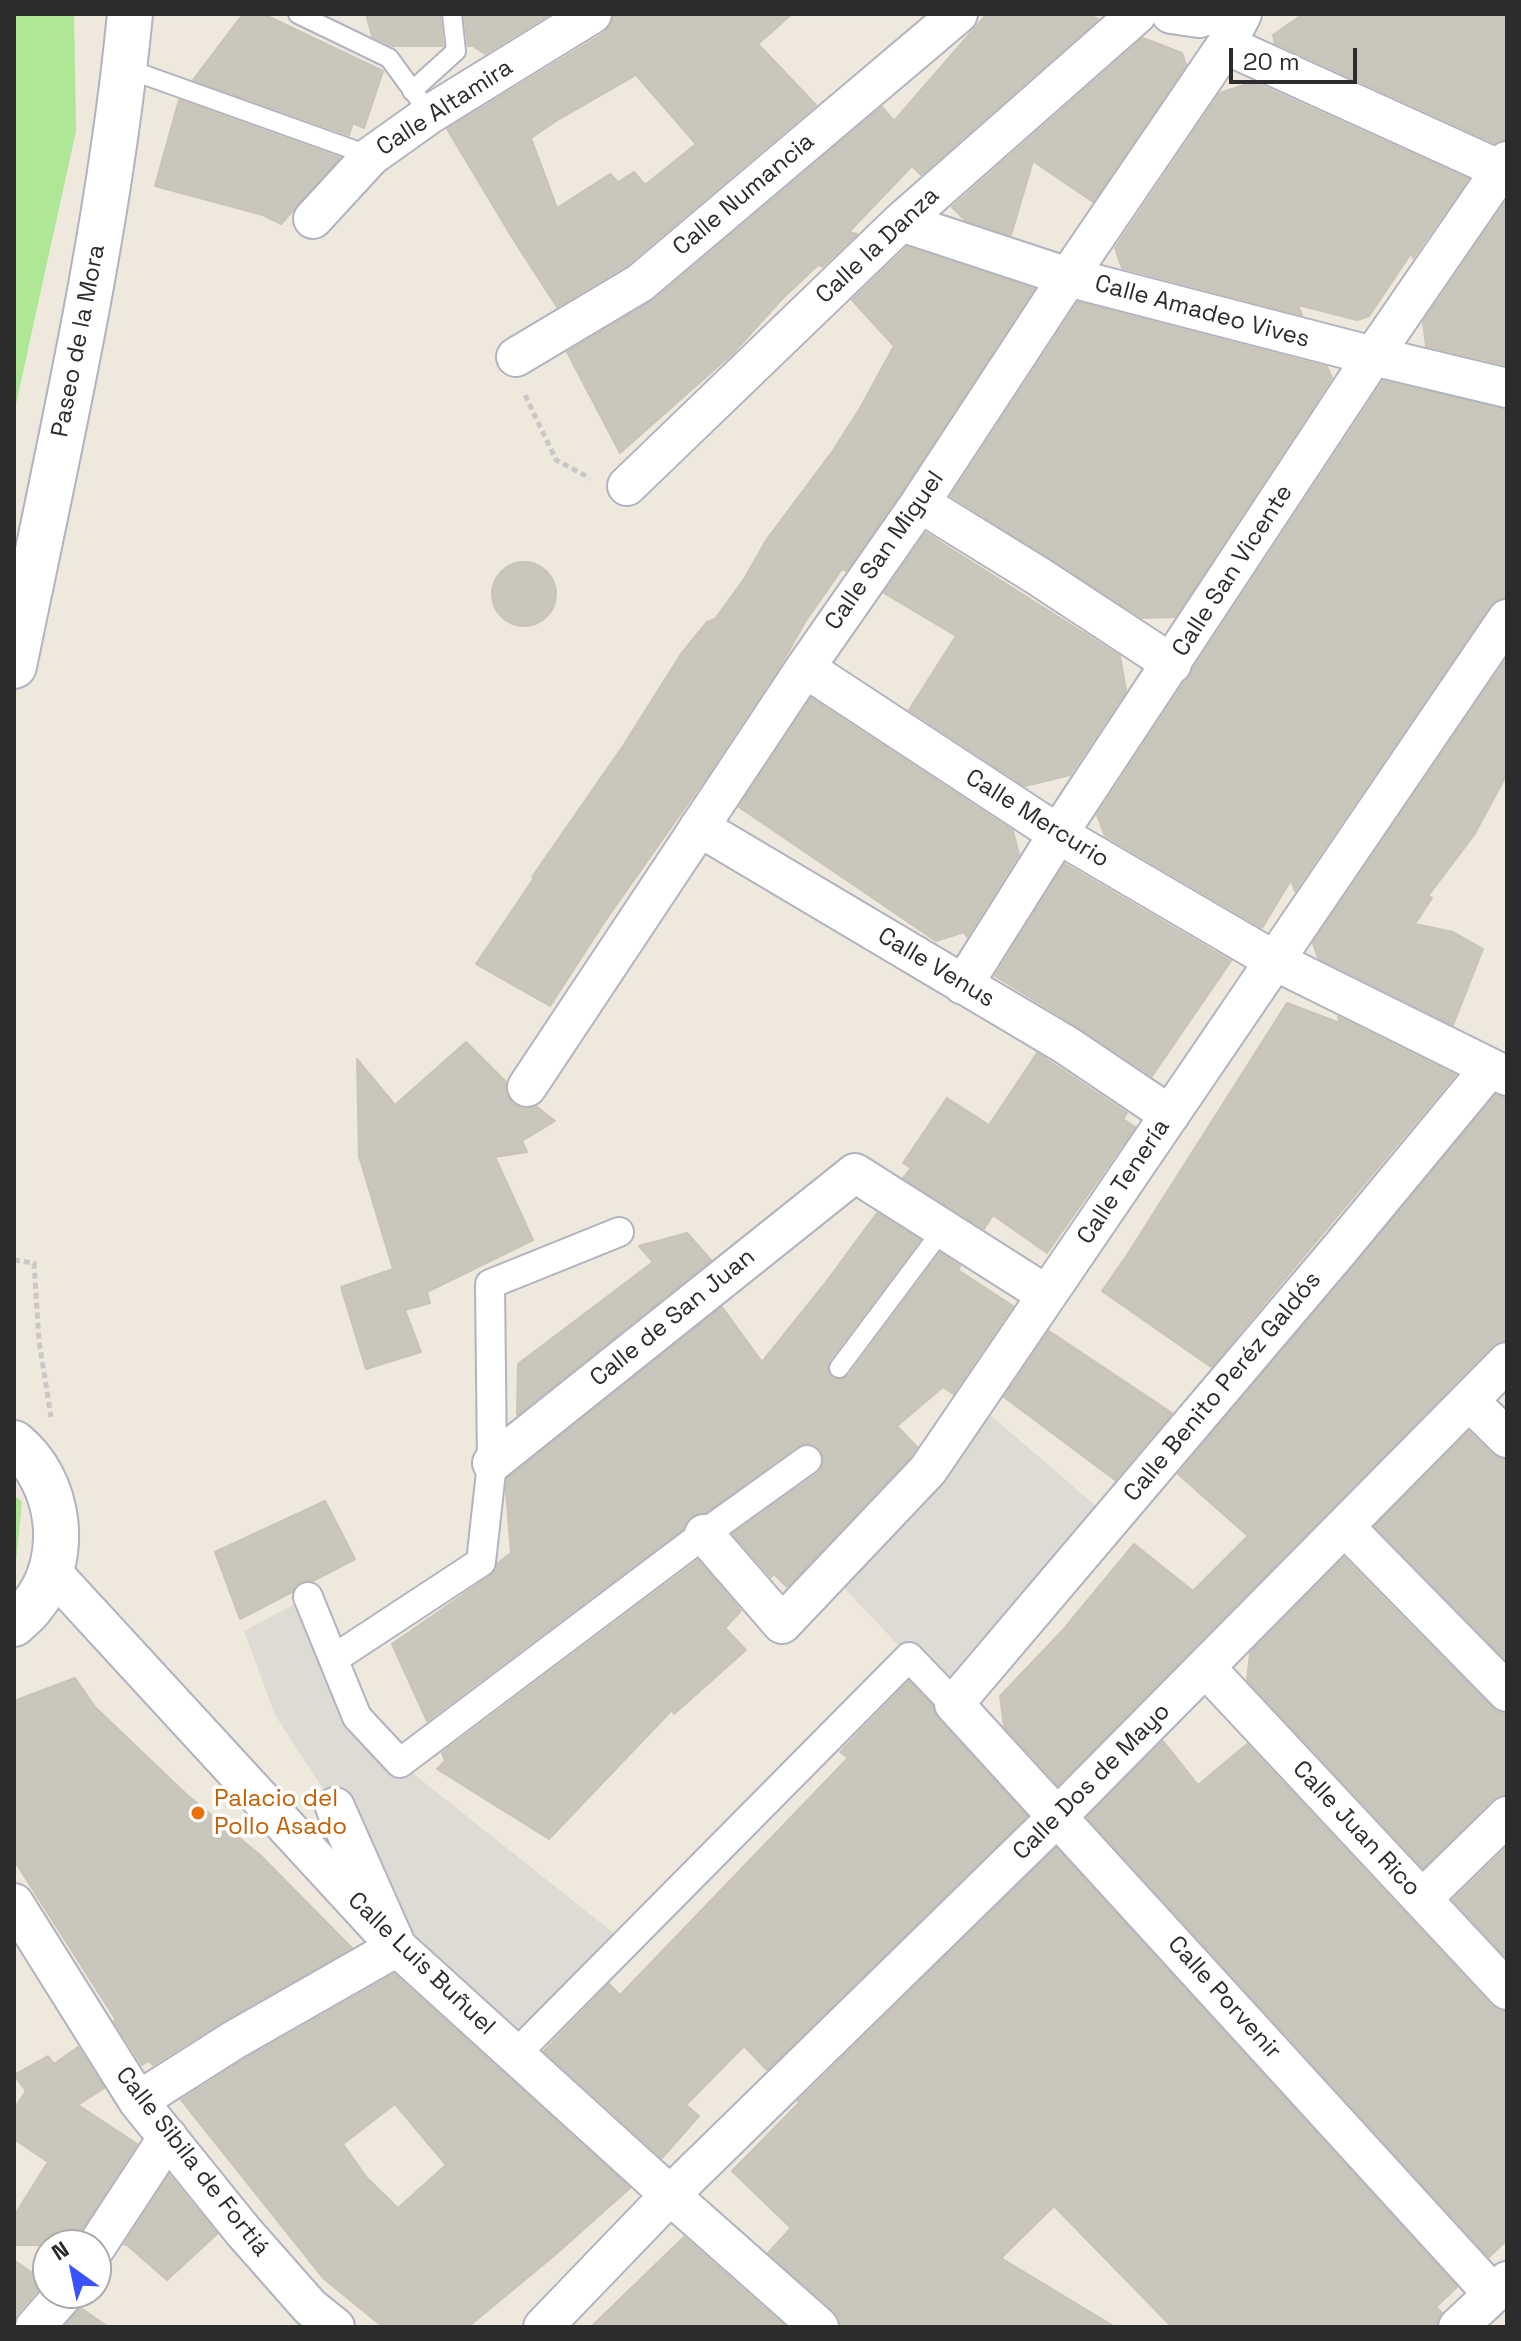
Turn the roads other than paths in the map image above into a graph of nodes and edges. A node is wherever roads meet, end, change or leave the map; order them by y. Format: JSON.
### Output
{"nodes":[{"id":1,"x":130,"y":14,"type":"edge"},
{"id":2,"x":298,"y":14,"type":"edge"},
{"id":3,"x":452,"y":14,"type":"edge"},
{"id":4,"x":592,"y":14,"type":"edge"},
{"id":5,"x":958,"y":14,"type":"edge"},
{"id":6,"x":1137,"y":14,"type":"edge"},
{"id":7,"x":1171,"y":14,"type":"edge"},
{"id":8,"x":1227,"y":24,"type":"edge"},
{"id":9,"x":125,"y":68,"type":"junction"},
{"id":10,"x":421,"y":102,"type":"junction"},
{"id":11,"x":371,"y":156,"type":"junction"},
{"id":12,"x":1504,"y":166,"type":"edge"},
{"id":13,"x":313,"y":219,"type":"dead end"},
{"id":14,"x":901,"y":222,"type":"junction"},
{"id":15,"x":1068,"y":277,"type":"junction"},
{"id":16,"x":1373,"y":356,"type":"junction"},
{"id":17,"x":518,"y":371,"type":"road end"},
{"id":18,"x":1507,"y":388,"type":"edge"},
{"id":19,"x":627,"y":486,"type":"dead end"},
{"id":20,"x":920,"y":503,"type":"junction"},
{"id":21,"x":1504,"y":630,"type":"edge"},
{"id":22,"x":1172,"y":664,"type":"junction"},
{"id":23,"x":14,"y":666,"type":"edge"},
{"id":24,"x":805,"y":668,"type":"junction"},
{"id":25,"x":699,"y":827,"type":"junction"},
{"id":26,"x":1058,"y":834,"type":"junction"},
{"id":27,"x":1275,"y":961,"type":"junction"},
{"id":28,"x":963,"y":985,"type":"junction"},
{"id":29,"x":1498,"y":1072,"type":"edge"},
{"id":30,"x":527,"y":1087,"type":"dead end"},
{"id":31,"x":1170,"y":1115,"type":"junction"},
{"id":32,"x":943,"y":1229,"type":"junction"},
{"id":33,"x":619,"y":1232,"type":"dead end"},
{"id":34,"x":1047,"y":1295,"type":"junction"},
{"id":35,"x":1507,"y":1362,"type":"edge"},
{"id":36,"x":839,"y":1368,"type":"dead end"},
{"id":37,"x":1469,"y":1401,"type":"junction"},
{"id":38,"x":1507,"y":1438,"type":"edge"},
{"id":39,"x":15,"y":1442,"type":"edge"},
{"id":40,"x":807,"y":1460,"type":"dead end"},
{"id":41,"x":492,"y":1463,"type":"junction"},
{"id":42,"x":1345,"y":1527,"type":"junction"},
{"id":43,"x":704,"y":1534,"type":"junction"},
{"id":44,"x":51,"y":1571,"type":"junction"},
{"id":45,"x":308,"y":1597,"type":"dead end"},
{"id":46,"x":14,"y":1624,"type":"edge"},
{"id":47,"x":335,"y":1658,"type":"junction"},
{"id":48,"x":1206,"y":1668,"type":"junction"},
{"id":49,"x":1507,"y":1692,"type":"edge"},
{"id":50,"x":954,"y":1704,"type":"junction"},
{"id":51,"x":335,"y":1807,"type":"dead end"},
{"id":52,"x":1058,"y":1816,"type":"junction"},
{"id":53,"x":1507,"y":1816,"type":"edge"},
{"id":54,"x":1422,"y":1899,"type":"junction"},
{"id":55,"x":14,"y":1903,"type":"edge"},
{"id":56,"x":397,"y":1947,"type":"junction"},
{"id":57,"x":1507,"y":1990,"type":"edge"},
{"id":58,"x":515,"y":2055,"type":"junction"},
{"id":59,"x":138,"y":2101,"type":"junction"},
{"id":60,"x":168,"y":2137,"type":"junction"},
{"id":61,"x":670,"y":2195,"type":"junction"},
{"id":62,"x":108,"y":2229,"type":"edge"},
{"id":63,"x":1500,"y":2288,"type":"edge"},
{"id":64,"x":51,"y":2309,"type":"edge"},
{"id":65,"x":35,"y":2327,"type":"edge"},
{"id":66,"x":335,"y":2327,"type":"edge"},
{"id":67,"x":543,"y":2327,"type":"edge"},
{"id":68,"x":819,"y":2327,"type":"edge"},
{"id":69,"x":1458,"y":2327,"type":"edge"}],
"edges":[{"from":1,"to":9,"type":"street","name":"Paseo de la Mora"},
{"from":2,"to":10,"type":"lane"},
{"from":3,"to":10,"type":"lane"},
{"from":4,"to":10,"type":"street","name":"Calle Altamira"},
{"from":5,"to":17,"type":"street","name":"Calle Numancia"},
{"from":6,"to":14,"type":"street","name":"Calle la Danza"},
{"from":7,"to":8,"type":"street"},
{"from":8,"to":12,"type":"street"},
{"from":8,"to":15,"type":"street","name":"Calle San Miguel"},
{"from":9,"to":11,"type":"lane"},
{"from":9,"to":23,"type":"street","name":"Paseo de la Mora"},
{"from":10,"to":11,"type":"street","name":"Calle Altamira"},
{"from":11,"to":13,"type":"street","name":"Calle Altamira"},
{"from":12,"to":16,"type":"street","name":"Calle San Vicente"},
{"from":14,"to":15,"type":"street","name":"Calle Amadeo Vives"},
{"from":14,"to":19,"type":"street","name":"Calle la Danza"},
{"from":15,"to":16,"type":"street","name":"Calle Amadeo Vives"},
{"from":15,"to":20,"type":"street","name":"Calle San Miguel"},
{"from":16,"to":18,"type":"street","name":"Calle Amadeo Vives"},
{"from":16,"to":22,"type":"street","name":"Calle San Vicente"},
{"from":20,"to":22,"type":"street"},
{"from":20,"to":24,"type":"street","name":"Calle San Miguel"},
{"from":21,"to":27,"type":"street","name":"Calle Tenería"},
{"from":22,"to":26,"type":"street","name":"Calle San Vicente"},
{"from":24,"to":25,"type":"street","name":"Calle San Miguel"},
{"from":24,"to":26,"type":"street","name":"Calle Mercurio"},
{"from":25,"to":28,"type":"street","name":"Calle Venus"},
{"from":25,"to":30,"type":"street","name":"Calle San Miguel"},
{"from":26,"to":27,"type":"street","name":"Calle Mercurio"},
{"from":26,"to":28,"type":"street","name":"Calle San Vicente"},
{"from":27,"to":29,"type":"street","name":"Calle Mercurio"},
{"from":27,"to":31,"type":"street","name":"Calle Tenería"},
{"from":28,"to":31,"type":"street","name":"Calle Venus"},
{"from":29,"to":50,"type":"street","name":"Calle Benito Peréz Galdós"},
{"from":31,"to":34,"type":"street","name":"Calle Tenería"},
{"from":32,"to":34,"type":"street"},
{"from":32,"to":36,"type":"lane"},
{"from":32,"to":41,"type":"street","name":"Calle de San Juan"},
{"from":33,"to":41,"type":"street"},
{"from":34,"to":43,"type":"street","name":"Calle Tenería"},
{"from":35,"to":37,"type":"street","name":"Calle Dos de Mayo"},
{"from":37,"to":38,"type":"street"},
{"from":37,"to":42,"type":"street","name":"Calle Dos de Mayo"},
{"from":39,"to":44,"type":"street"},
{"from":40,"to":43,"type":"street"},
{"from":41,"to":47,"type":"street"},
{"from":42,"to":48,"type":"street","name":"Calle Dos de Mayo"},
{"from":42,"to":49,"type":"street"},
{"from":43,"to":47,"type":"street"},
{"from":44,"to":46,"type":"street"},
{"from":44,"to":56,"type":"street","name":"Calle Luis Buñuel"},
{"from":45,"to":47,"type":"street"},
{"from":48,"to":52,"type":"street","name":"Calle Dos de Mayo"},
{"from":48,"to":54,"type":"street","name":"Calle Juan Rico"},
{"from":50,"to":52,"type":"street","name":"Calle Porvenir"},
{"from":50,"to":58,"type":"street"},
{"from":51,"to":56,"type":"street"},
{"from":52,"to":61,"type":"street","name":"Calle Dos de Mayo"},
{"from":52,"to":63,"type":"street","name":"Calle Porvenir"},
{"from":53,"to":54,"type":"street"},
{"from":54,"to":57,"type":"street","name":"Calle Juan Rico"},
{"from":55,"to":59,"type":"street","name":"Calle Sibila de Fortiá"},
{"from":56,"to":58,"type":"street","name":"Calle Luis Buñuel"},
{"from":56,"to":59,"type":"street"},
{"from":58,"to":61,"type":"street","name":"Calle Luis Buñuel"},
{"from":59,"to":60,"type":"street","name":"Calle Sibila de Fortiá"},
{"from":60,"to":62,"type":"street"},
{"from":60,"to":66,"type":"street","name":"Calle Sibila de Fortiá"},
{"from":61,"to":67,"type":"street","name":"Calle Dos de Mayo"},
{"from":61,"to":68,"type":"street","name":"Calle Luis Buñuel"},
{"from":63,"to":69,"type":"street"},
{"from":64,"to":65,"type":"street"}]}
